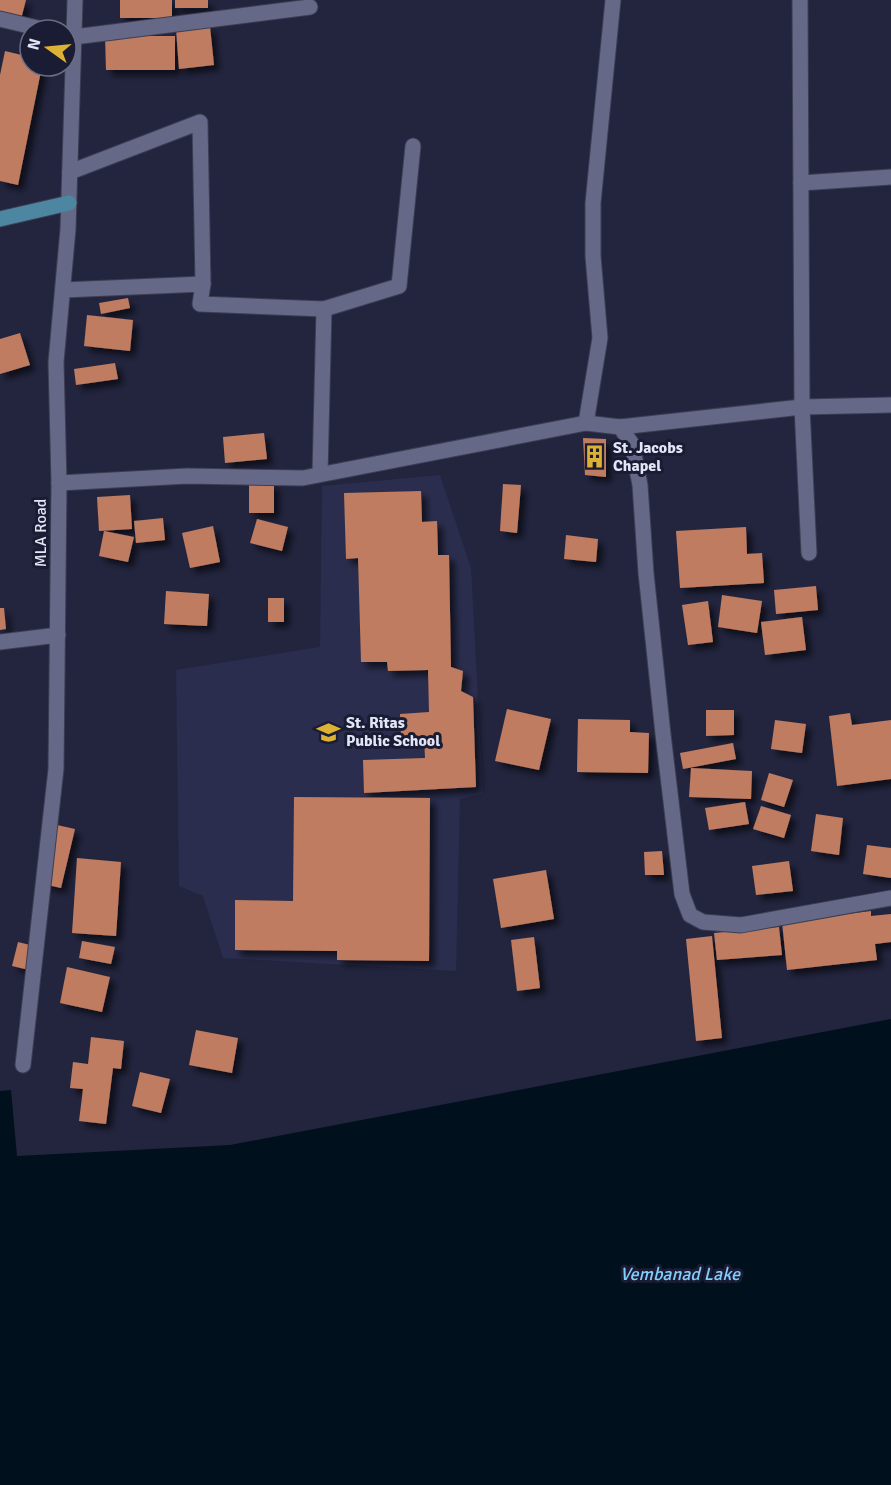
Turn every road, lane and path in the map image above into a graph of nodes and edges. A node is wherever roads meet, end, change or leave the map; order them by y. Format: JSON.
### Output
{"nodes":[{"id":1,"x":75,"y":0,"type":"edge"},
{"id":2,"x":613,"y":0,"type":"edge"},
{"id":3,"x":800,"y":0,"type":"edge"},
{"id":4,"x":310,"y":7,"type":"dead end"},
{"id":5,"x":72,"y":18,"type":"edge"},
{"id":6,"x":0,"y":19,"type":"edge"},
{"id":7,"x":18,"y":23,"type":"edge"},
{"id":8,"x":78,"y":35,"type":"edge"},
{"id":9,"x":70,"y":78,"type":"edge"},
{"id":10,"x":413,"y":146,"type":"dead end"},
{"id":11,"x":70,"y":172,"type":"junction"},
{"id":12,"x":891,"y":177,"type":"edge"},
{"id":13,"x":801,"y":183,"type":"junction"},
{"id":14,"x":69,"y":203,"type":"junction"},
{"id":15,"x":0,"y":219,"type":"edge"},
{"id":16,"x":203,"y":284,"type":"junction"},
{"id":17,"x":63,"y":290,"type":"junction"},
{"id":18,"x":324,"y":309,"type":"junction"},
{"id":19,"x":891,"y":405,"type":"edge"},
{"id":20,"x":802,"y":407,"type":"junction"},
{"id":21,"x":586,"y":423,"type":"junction"},
{"id":22,"x":620,"y":427,"type":"junction"},
{"id":23,"x":320,"y":474,"type":"junction"},
{"id":24,"x":59,"y":483,"type":"junction"},
{"id":25,"x":809,"y":553,"type":"dead end"},
{"id":26,"x":58,"y":635,"type":"junction"},
{"id":27,"x":0,"y":642,"type":"edge"},
{"id":28,"x":891,"y":898,"type":"edge"},
{"id":29,"x":23,"y":1065,"type":"dead end"}],
"edges":[{"from":1,"to":5,"type":"street","name":"MLA Road"},
{"from":2,"to":21,"type":"street"},
{"from":3,"to":13,"type":"street"},
{"from":4,"to":8,"type":"street"},
{"from":6,"to":7,"type":"street"},
{"from":9,"to":11,"type":"street","name":"MLA Road"},
{"from":10,"to":18,"type":"street"},
{"from":11,"to":14,"type":"street","name":"MLA Road"},
{"from":11,"to":16,"type":"street"},
{"from":12,"to":13,"type":"street"},
{"from":13,"to":20,"type":"street"},
{"from":14,"to":15,"type":"main road"},
{"from":14,"to":17,"type":"street","name":"MLA Road"},
{"from":16,"to":17,"type":"street"},
{"from":16,"to":18,"type":"street"},
{"from":17,"to":24,"type":"street","name":"MLA Road"},
{"from":18,"to":23,"type":"street"},
{"from":19,"to":20,"type":"street"},
{"from":20,"to":22,"type":"street"},
{"from":20,"to":25,"type":"street"},
{"from":21,"to":22,"type":"street"},
{"from":21,"to":23,"type":"street"},
{"from":22,"to":28,"type":"street"},
{"from":23,"to":24,"type":"street"},
{"from":24,"to":26,"type":"street","name":"MLA Road"},
{"from":26,"to":27,"type":"street"},
{"from":26,"to":29,"type":"street","name":"MLA Road"}]}
